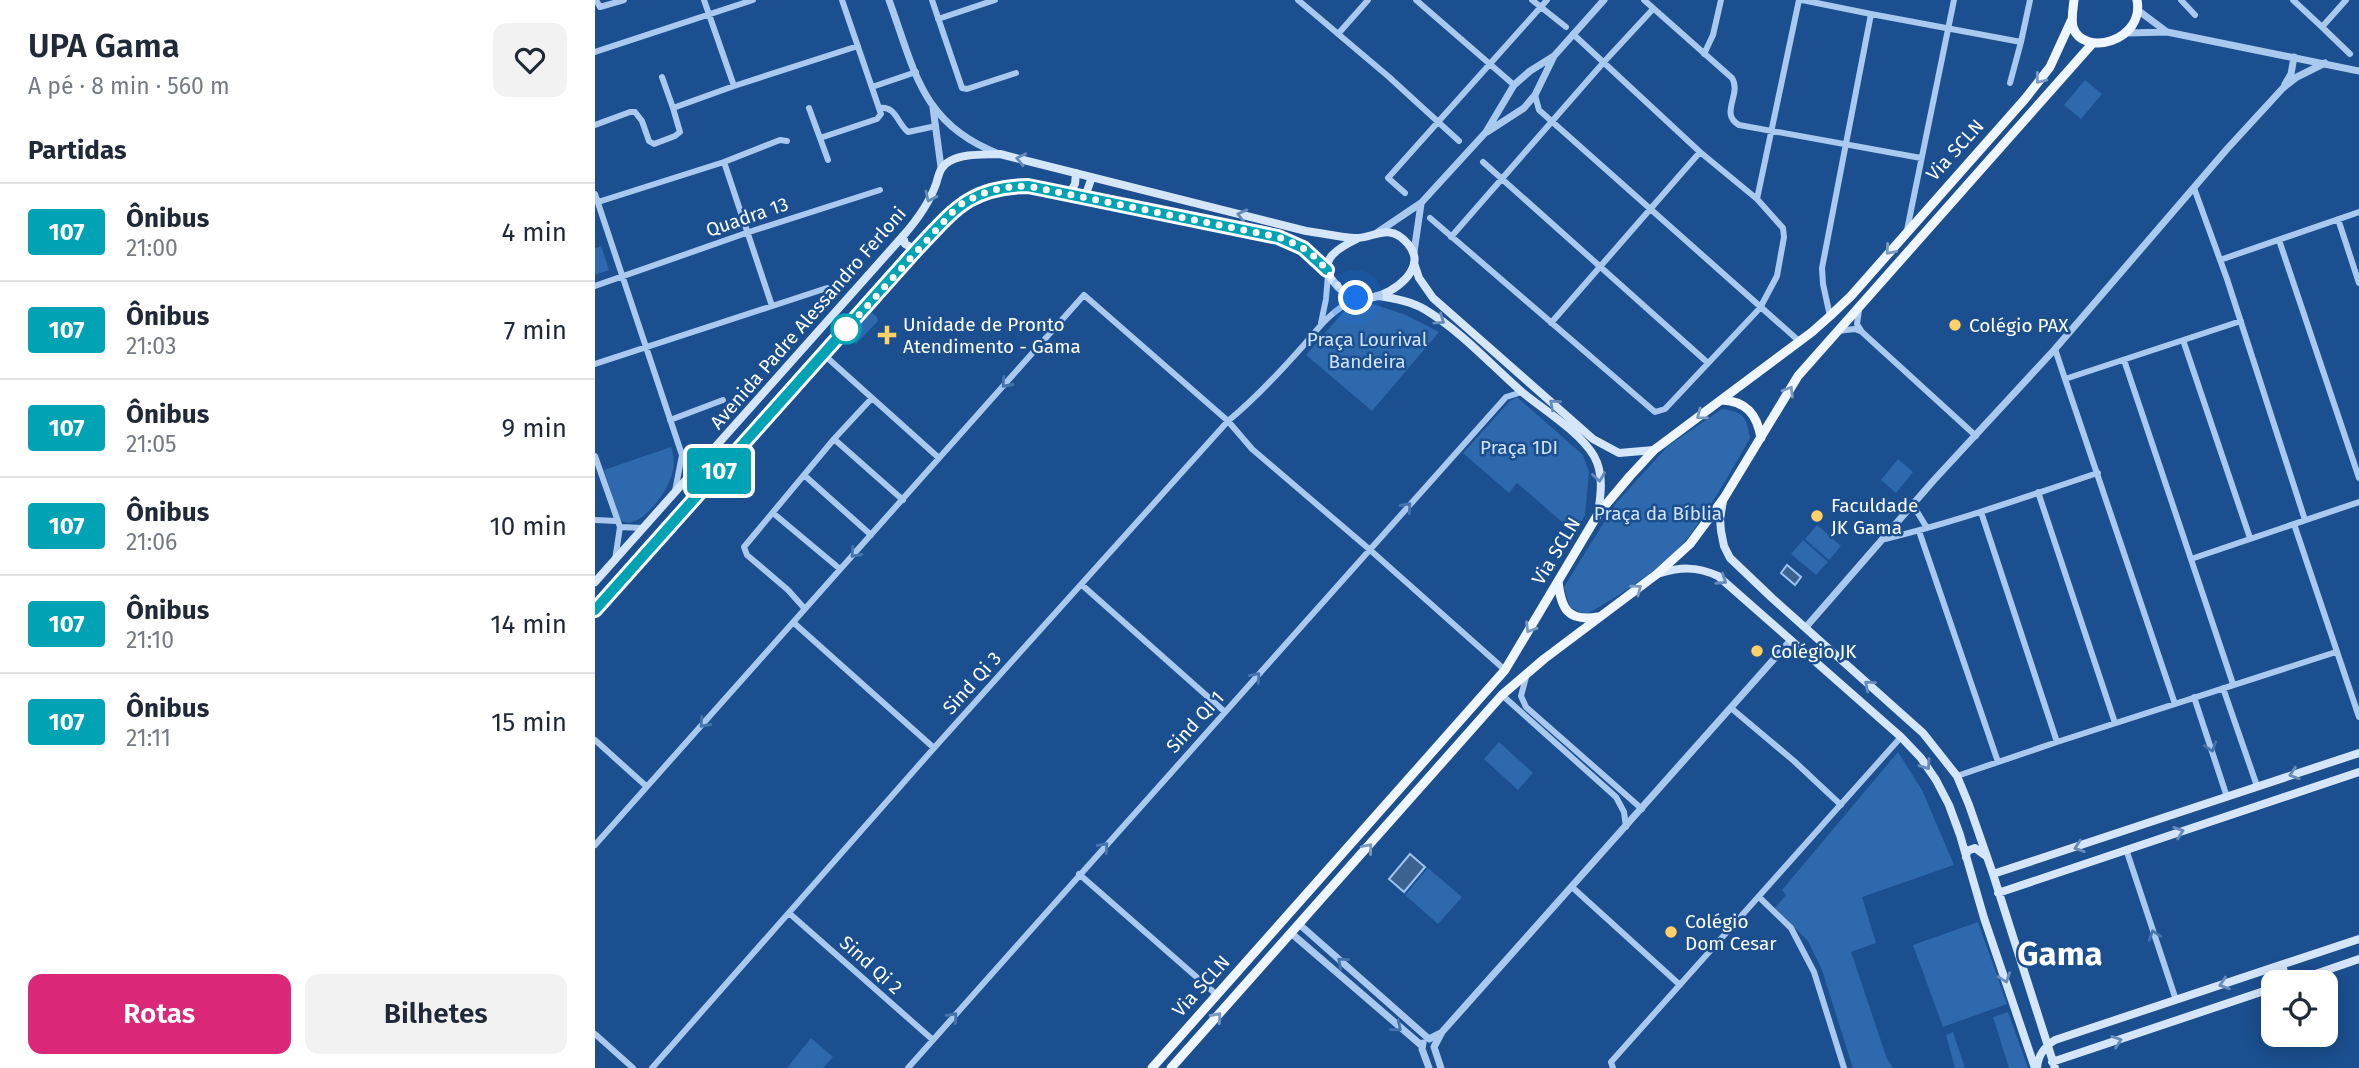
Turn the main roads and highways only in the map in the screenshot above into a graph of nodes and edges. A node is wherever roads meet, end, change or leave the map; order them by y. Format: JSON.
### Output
{"nodes":[{"id":1,"x":2074,"y":0,"type":"edge"},
{"id":2,"x":2137,"y":0,"type":"edge"},
{"id":3,"x":2072,"y":19,"type":"junction"},
{"id":4,"x":2092,"y":44,"type":"junction"},
{"id":5,"x":1076,"y":173,"type":"junction"},
{"id":6,"x":1092,"y":177,"type":"junction"},
{"id":7,"x":1941,"y":191,"type":"junction"},
{"id":8,"x":1069,"y":194,"type":"junction"},
{"id":9,"x":1090,"y":198,"type":"junction"},
{"id":10,"x":1953,"y":199,"type":"junction"},
{"id":11,"x":903,"y":236,"type":"junction"},
{"id":12,"x":1357,"y":239,"type":"junction"},
{"id":13,"x":893,"y":247,"type":"junction"},
{"id":14,"x":916,"y":250,"type":"junction"},
{"id":15,"x":907,"y":260,"type":"junction"},
{"id":16,"x":1414,"y":263,"type":"junction"},
{"id":17,"x":1327,"y":272,"type":"junction"},
{"id":18,"x":1378,"y":296,"type":"junction"},
{"id":19,"x":1721,"y":400,"type":"junction"},
{"id":20,"x":1761,"y":438,"type":"junction"},
{"id":21,"x":1654,"y":450,"type":"junction"},
{"id":22,"x":1724,"y":498,"type":"junction"},
{"id":23,"x":1598,"y":514,"type":"junction"},
{"id":24,"x":1657,"y":574,"type":"junction"},
{"id":25,"x":1558,"y":581,"type":"junction"},
{"id":26,"x":595,"y":582,"type":"edge"},
{"id":27,"x":1772,"y":598,"type":"junction"},
{"id":28,"x":595,"y":610,"type":"edge"},
{"id":29,"x":1761,"y":613,"type":"junction"},
{"id":30,"x":1601,"y":616,"type":"junction"},
{"id":31,"x":1830,"y":651,"type":"junction"},
{"id":32,"x":1817,"y":662,"type":"junction"},
{"id":33,"x":2359,"y":753,"type":"edge"},
{"id":34,"x":2359,"y":772,"type":"edge"},
{"id":35,"x":2227,"y":797,"type":"junction"},
{"id":36,"x":2214,"y":802,"type":"junction"},
{"id":37,"x":2236,"y":812,"type":"junction"},
{"id":38,"x":2219,"y":818,"type":"junction"},
{"id":39,"x":1978,"y":831,"type":"junction"},
{"id":40,"x":1960,"y":835,"type":"junction"},
{"id":41,"x":1986,"y":856,"type":"junction"},
{"id":42,"x":2052,"y":856,"type":"junction"},
{"id":43,"x":1966,"y":857,"type":"junction"},
{"id":44,"x":2058,"y":871,"type":"junction"},
{"id":45,"x":1993,"y":874,"type":"junction"},
{"id":46,"x":1313,"y":887,"type":"junction"},
{"id":47,"x":1998,"y":892,"type":"junction"},
{"id":48,"x":1323,"y":897,"type":"junction"},
{"id":49,"x":1301,"y":901,"type":"junction"},
{"id":50,"x":1312,"y":910,"type":"junction"},
{"id":51,"x":2359,"y":939,"type":"edge"},
{"id":52,"x":2359,"y":960,"type":"edge"},
{"id":53,"x":2281,"y":965,"type":"junction"},
{"id":54,"x":2270,"y":968,"type":"joint"},
{"id":55,"x":2284,"y":970,"type":"edge"},
{"id":56,"x":2328,"y":970,"type":"edge"},
{"id":57,"x":2261,"y":992,"type":"edge"},
{"id":58,"x":2047,"y":1045,"type":"junction"},
{"id":59,"x":2053,"y":1065,"type":"edge"},
{"id":60,"x":1152,"y":1068,"type":"edge"},
{"id":61,"x":1171,"y":1068,"type":"edge"},
{"id":62,"x":2036,"y":1068,"type":"edge"}],
"edges":[{"from":1,"to":3,"type":"main road","name":"Via SCLN"},
{"from":2,"to":4,"type":"main road"},
{"from":3,"to":4,"type":"main road"},
{"from":3,"to":7,"type":"main road","name":"Via SCLN","one_way":true},
{"from":4,"to":10,"type":"main road","name":"Via SCLN"},
{"from":5,"to":6,"type":"main road"},
{"from":5,"to":8,"type":"main road"},
{"from":5,"to":11,"type":"main road","name":"Avenida Padre Alessandro Ferloni","one_way":true},
{"from":6,"to":9,"type":"main road"},
{"from":12,"to":6,"type":"main road","one_way":true},
{"from":7,"to":10,"type":"main road"},
{"from":7,"to":19,"type":"main road","name":"Via SCLN","one_way":true},
{"from":8,"to":9,"type":"main road","name":"Avenida Padre Alessandro Ferloni"},
{"from":8,"to":14,"type":"main road","name":"Avenida Padre Alessandro Ferloni"},
{"from":9,"to":17,"type":"main road","name":"Avenida Padre Alessandro Ferloni"},
{"from":20,"to":10,"type":"main road","name":"Via SCLN","one_way":true},
{"from":11,"to":13,"type":"main road","name":"Avenida Padre Alessandro Ferloni"},
{"from":11,"to":14,"type":"main road"},
{"from":12,"to":16,"type":"main road"},
{"from":12,"to":17,"type":"main road"},
{"from":13,"to":15,"type":"main road"},
{"from":13,"to":26,"type":"main road","name":"Avenida Padre Alessandro Ferloni"},
{"from":14,"to":15,"type":"main road","name":"Avenida Padre Alessandro Ferloni"},
{"from":15,"to":28,"type":"main road","name":"Avenida Padre Alessandro Ferloni"},
{"from":16,"to":18,"type":"main road"},
{"from":21,"to":16,"type":"main road","one_way":true},
{"from":17,"to":18,"type":"main road"},
{"from":18,"to":23,"type":"main road","one_way":true},
{"from":19,"to":20,"type":"main road"},
{"from":19,"to":21,"type":"main road","name":"Via SCLN","one_way":true},
{"from":20,"to":22,"type":"main road","name":"Via SCLN"},
{"from":21,"to":23,"type":"main road","name":"Via SCLN"},
{"from":22,"to":24,"type":"main road","name":"Via SCLN"},
{"from":22,"to":27,"type":"main road"},
{"from":23,"to":25,"type":"main road","name":"Via SCLN"},
{"from":24,"to":29,"type":"main road","one_way":true},
{"from":30,"to":24,"type":"main road","name":"Via SCLN","one_way":true},
{"from":25,"to":30,"type":"main road"},
{"from":25,"to":46,"type":"main road","name":"Via SCLN","one_way":true},
{"from":27,"to":29,"type":"main road"},
{"from":27,"to":31,"type":"main road"},
{"from":29,"to":32,"type":"main road"},
{"from":48,"to":30,"type":"main road","name":"Via SCLN","one_way":true},
{"from":31,"to":32,"type":"main road"},
{"from":39,"to":31,"type":"main road","one_way":true},
{"from":32,"to":40,"type":"main road","one_way":true},
{"from":33,"to":35,"type":"main road","one_way":true},
{"from":34,"to":37,"type":"main road"},
{"from":35,"to":36,"type":"main road"},
{"from":35,"to":37,"type":"main road"},
{"from":36,"to":38,"type":"main road"},
{"from":36,"to":42,"type":"main road","one_way":true},
{"from":37,"to":38,"type":"main road"},
{"from":44,"to":38,"type":"main road","one_way":true},
{"from":39,"to":40,"type":"main road"},
{"from":39,"to":41,"type":"main road"},
{"from":40,"to":43,"type":"main road"},
{"from":41,"to":43,"type":"main road"},
{"from":41,"to":45,"type":"main road"},
{"from":42,"to":44,"type":"main road"},
{"from":42,"to":45,"type":"main road"},
{"from":43,"to":62,"type":"main road","one_way":true},
{"from":44,"to":47,"type":"main road"},
{"from":45,"to":47,"type":"main road"},
{"from":46,"to":48,"type":"main road"},
{"from":46,"to":49,"type":"main road","name":"Via SCLN"},
{"from":47,"to":58,"type":"main road"},
{"from":48,"to":50,"type":"main road","name":"Via SCLN"},
{"from":49,"to":50,"type":"main road"},
{"from":49,"to":60,"type":"main road","name":"Via SCLN"},
{"from":61,"to":50,"type":"main road","name":"Via SCLN","one_way":true},
{"from":51,"to":53,"type":"main road"},
{"from":52,"to":56,"type":"main road"},
{"from":53,"to":54,"type":"main road"},
{"from":53,"to":55,"type":"main road"},
{"from":54,"to":58,"type":"main road","one_way":true},
{"from":59,"to":57,"type":"main road","one_way":true},
{"from":58,"to":59,"type":"main road"},
{"from":58,"to":62,"type":"main road"}]}
